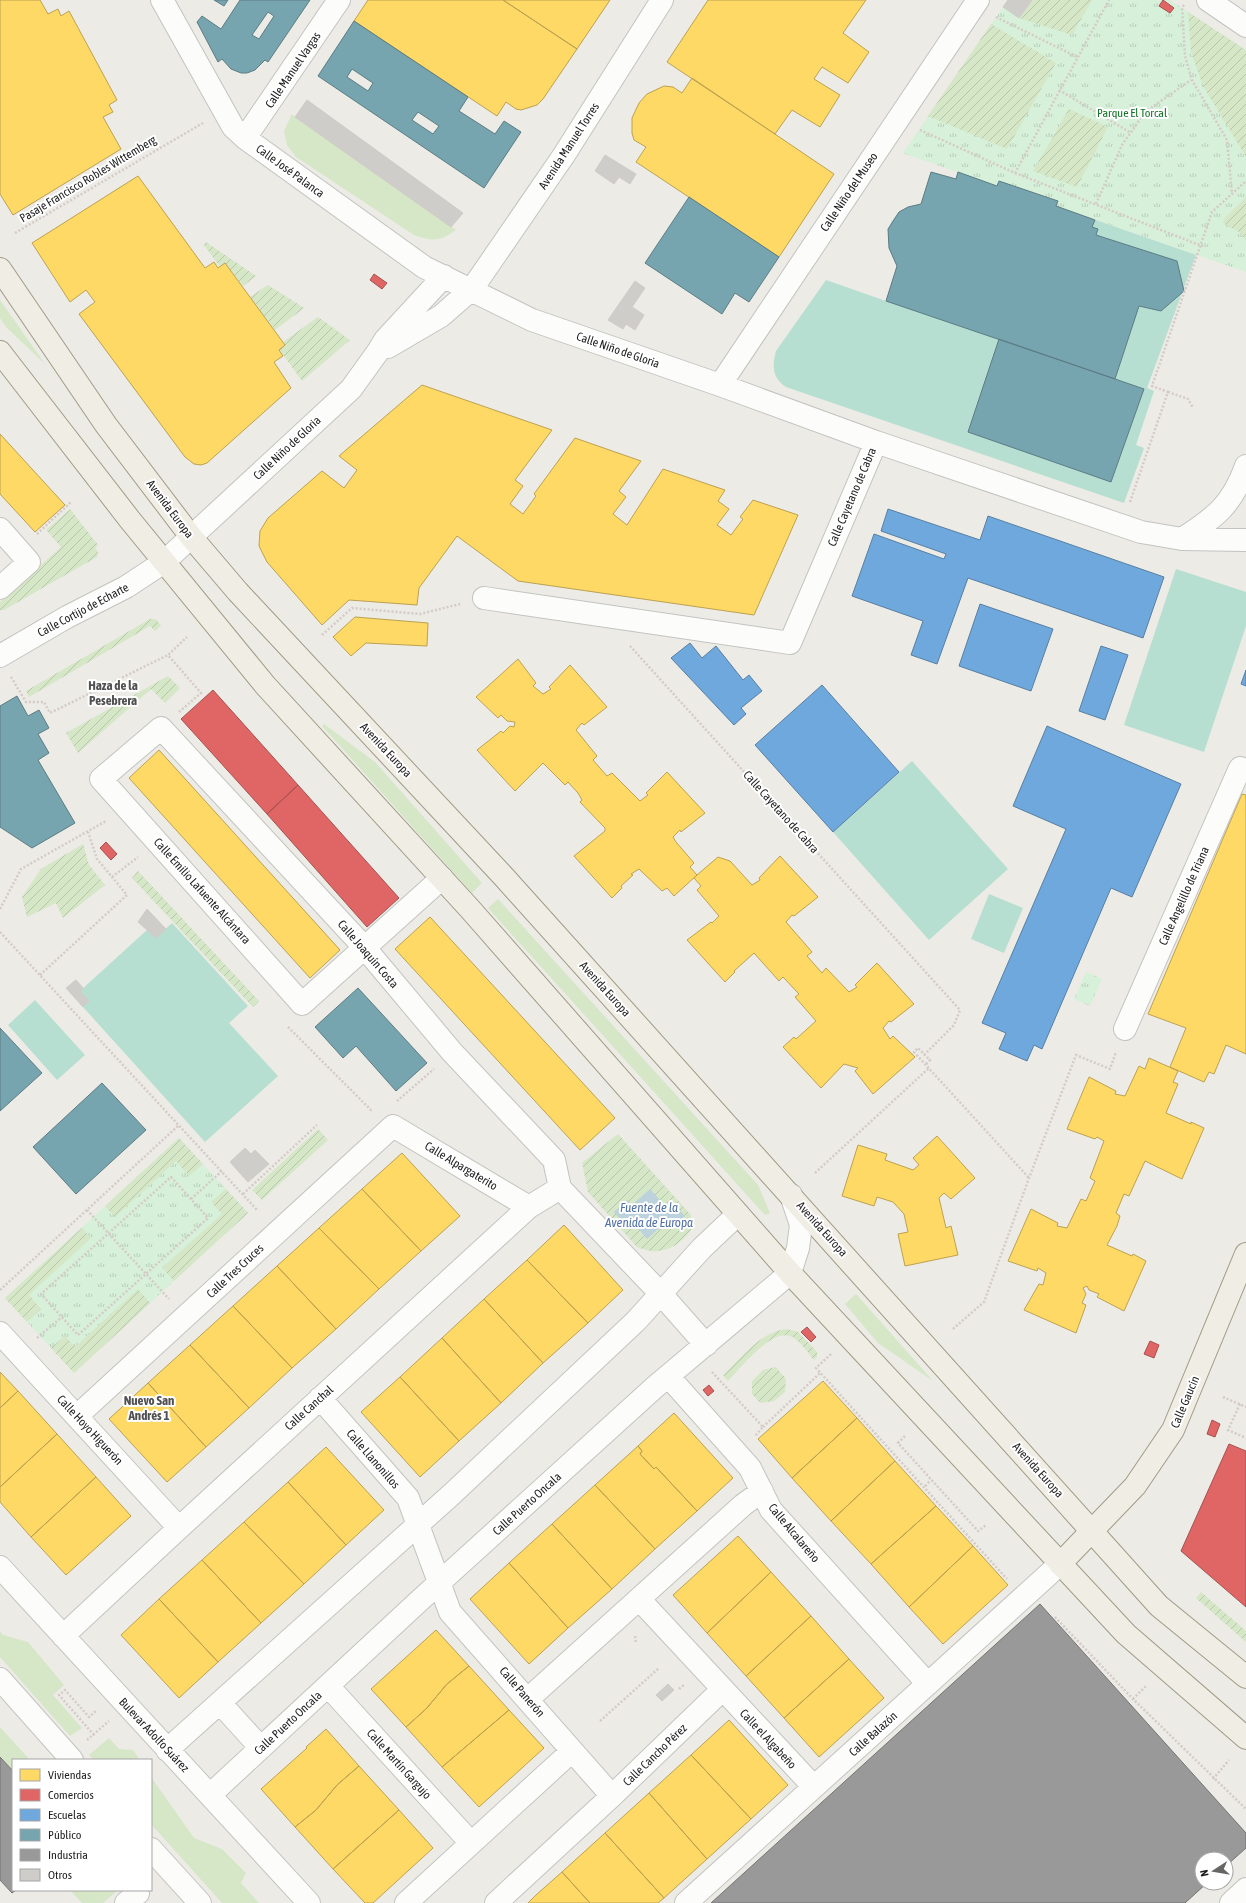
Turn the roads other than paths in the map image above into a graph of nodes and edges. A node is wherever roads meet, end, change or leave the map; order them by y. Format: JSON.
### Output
{"nodes":[{"id":1,"x":162,"y":0,"type":"edge"},
{"id":2,"x":339,"y":0,"type":"edge"},
{"id":3,"x":662,"y":0,"type":"edge"},
{"id":4,"x":1208,"y":0,"type":"edge"},
{"id":5,"x":978,"y":1,"type":"edge"},
{"id":6,"x":1246,"y":26,"type":"edge"},
{"id":7,"x":245,"y":138,"type":"junction"},
{"id":8,"x":0,"y":269,"type":"edge"},
{"id":9,"x":444,"y":276,"type":"junction"},
{"id":10,"x":472,"y":289,"type":"junction"},
{"id":11,"x":0,"y":352,"type":"edge"},
{"id":12,"x":377,"y":354,"type":"junction"},
{"id":13,"x":720,"y":385,"type":"junction"},
{"id":14,"x":876,"y":442,"type":"junction"},
{"id":15,"x":1246,"y":466,"type":"edge"},
{"id":16,"x":1242,"y":494,"type":"edge"},
{"id":17,"x":0,"y":530,"type":"edge"},
{"id":18,"x":192,"y":538,"type":"junction"},
{"id":19,"x":1182,"y":539,"type":"junction"},
{"id":20,"x":1246,"y":540,"type":"edge"},
{"id":21,"x":164,"y":562,"type":"junction"},
{"id":22,"x":0,"y":588,"type":"edge"},
{"id":23,"x":484,"y":598,"type":"road end"},
{"id":24,"x":0,"y":656,"type":"edge"},
{"id":25,"x":1246,"y":770,"type":"edge"},
{"id":26,"x":101,"y":779,"type":"joint"},
{"id":27,"x":442,"y":878,"type":"junction"},
{"id":28,"x":364,"y":948,"type":"junction"},
{"id":29,"x":1125,"y":1029,"type":"road end"},
{"id":30,"x":393,"y":1115,"type":"joint"},
{"id":31,"x":560,"y":1188,"type":"junction"},
{"id":32,"x":791,"y":1195,"type":"junction"},
{"id":33,"x":529,"y":1207,"type":"junction"},
{"id":34,"x":738,"y":1214,"type":"junction"},
{"id":35,"x":1246,"y":1254,"type":"edge"},
{"id":36,"x":790,"y":1272,"type":"junction"},
{"id":37,"x":661,"y":1294,"type":"junction"},
{"id":38,"x":0,"y":1333,"type":"edge"},
{"id":39,"x":700,"y":1350,"type":"junction"},
{"id":40,"x":668,"y":1376,"type":"junction"},
{"id":41,"x":320,"y":1398,"type":"junction"},
{"id":42,"x":77,"y":1416,"type":"junction"},
{"id":43,"x":762,"y":1491,"type":"junction"},
{"id":44,"x":419,"y":1524,"type":"junction"},
{"id":45,"x":179,"y":1528,"type":"junction"},
{"id":46,"x":1093,"y":1532,"type":"junction"},
{"id":47,"x":1060,"y":1564,"type":"junction"},
{"id":48,"x":0,"y":1567,"type":"edge"},
{"id":49,"x":438,"y":1584,"type":"junction"},
{"id":50,"x":639,"y":1598,"type":"junction"},
{"id":51,"x":64,"y":1636,"type":"junction"},
{"id":52,"x":1246,"y":1677,"type":"edge"},
{"id":53,"x":0,"y":1679,"type":"edge"},
{"id":54,"x":928,"y":1684,"type":"junction"},
{"id":55,"x":328,"y":1686,"type":"junction"},
{"id":56,"x":722,"y":1690,"type":"junction"},
{"id":57,"x":528,"y":1699,"type":"junction"},
{"id":58,"x":220,"y":1703,"type":"junction"},
{"id":59,"x":1246,"y":1738,"type":"edge"},
{"id":60,"x":261,"y":1748,"type":"junction"},
{"id":61,"x":167,"y":1750,"type":"junction"},
{"id":62,"x":572,"y":1751,"type":"junction"},
{"id":63,"x":77,"y":1752,"type":"edge"},
{"id":64,"x":814,"y":1787,"type":"junction"},
{"id":65,"x":210,"y":1795,"type":"junction"},
{"id":66,"x":612,"y":1796,"type":"junction"},
{"id":67,"x":471,"y":1843,"type":"junction"},
{"id":68,"x":152,"y":1850,"type":"edge"},
{"id":69,"x":1246,"y":1889,"type":"edge"},
{"id":70,"x":200,"y":1903,"type":"edge"},
{"id":71,"x":309,"y":1903,"type":"edge"},
{"id":72,"x":406,"y":1903,"type":"edge"},
{"id":73,"x":496,"y":1903,"type":"edge"},
{"id":74,"x":686,"y":1903,"type":"edge"},
{"id":75,"x":1231,"y":1903,"type":"edge"}],
"edges":[{"from":1,"to":7,"type":"street","name":"Calle José Palanca"},
{"from":2,"to":7,"type":"street","name":"Calle Manuel Vargas"},
{"from":3,"to":10,"type":"street","name":"Avenida Manuel Torres"},
{"from":4,"to":6,"type":"street"},
{"from":5,"to":13,"type":"street","name":"Calle Niño del Museo"},
{"from":7,"to":9,"type":"street","name":"Calle José Palanca"},
{"from":8,"to":18,"type":"main road","name":"Avenida Europa"},
{"from":9,"to":10,"type":"street","name":"Calle José Palanca"},
{"from":9,"to":12,"type":"street","name":"Calle Niño de Gloria"},
{"from":10,"to":12,"type":"street","name":"Calle Niño de Gloria"},
{"from":10,"to":13,"type":"street","name":"Calle Niño de Gloria"},
{"from":11,"to":21,"type":"main road"},
{"from":12,"to":18,"type":"street","name":"Calle Niño de Gloria"},
{"from":13,"to":14,"type":"street","name":"Calle Niño de Gloria"},
{"from":14,"to":19,"type":"street","name":"Calle Cayetano de Cabra"},
{"from":14,"to":23,"type":"street","name":"Calle Cayetano de Cabra"},
{"from":15,"to":16,"type":"street"},
{"from":16,"to":19,"type":"street"},
{"from":17,"to":22,"type":"street"},
{"from":18,"to":21,"type":"street","name":"Calle Niño de Gloria"},
{"from":18,"to":32,"type":"main road","name":"Avenida Europa"},
{"from":19,"to":20,"type":"street","name":"Calle Cayetano de Cabra"},
{"from":21,"to":24,"type":"street","name":"Calle Cortijo de Echarte"},
{"from":21,"to":27,"type":"main road"},
{"from":25,"to":29,"type":"street","name":"Calle Angelillo de Triana"},
{"from":26,"to":28,"type":"street","name":"Calle Joaquín Costa"},
{"from":26,"to":28,"type":"street","name":"Calle Emilio Lafuente Alcántara"},
{"from":27,"to":28,"type":"street"},
{"from":27,"to":34,"type":"main road"},
{"from":28,"to":31,"type":"street","name":"Calle Joaquín Costa"},
{"from":30,"to":33,"type":"street","name":"Calle Alpargaterito"},
{"from":30,"to":42,"type":"street","name":"Calle Tres Cruces"},
{"from":31,"to":33,"type":"street","name":"Calle Canchal"},
{"from":31,"to":37,"type":"street"},
{"from":32,"to":36,"type":"street"},
{"from":32,"to":46,"type":"main road","name":"Avenida Europa"},
{"from":33,"to":41,"type":"street","name":"Calle Canchal"},
{"from":34,"to":36,"type":"main road"},
{"from":34,"to":37,"type":"street"},
{"from":35,"to":46,"type":"main road","name":"Calle Gaucín"},
{"from":36,"to":39,"type":"street","name":"Calle Puerto Oncala"},
{"from":36,"to":47,"type":"main road"},
{"from":37,"to":39,"type":"street"},
{"from":37,"to":44,"type":"street"},
{"from":38,"to":42,"type":"street","name":"Calle Hoyo Higuerón"},
{"from":39,"to":40,"type":"street","name":"Calle Puerto Oncala"},
{"from":40,"to":43,"type":"street","name":"Calle Alcalareño"},
{"from":40,"to":49,"type":"street","name":"Calle Puerto Oncala"},
{"from":41,"to":44,"type":"street","name":"Calle Llanonillos"},
{"from":41,"to":45,"type":"street","name":"Calle Canchal"},
{"from":42,"to":45,"type":"street","name":"Calle Hoyo Higuerón"},
{"from":43,"to":50,"type":"street"},
{"from":43,"to":54,"type":"street","name":"Calle Alcalareño"},
{"from":44,"to":49,"type":"street","name":"Calle Llanonillos"},
{"from":44,"to":58,"type":"street"},
{"from":45,"to":51,"type":"street","name":"Calle Canchal"},
{"from":46,"to":47,"type":"main road","name":"Calle Gaucín"},
{"from":46,"to":52,"type":"main road","name":"Avenida Europa"},
{"from":47,"to":54,"type":"street","name":"Calle Balazón"},
{"from":47,"to":59,"type":"main road"},
{"from":48,"to":51,"type":"street","name":"Bulevar Adolfo Suárez"},
{"from":49,"to":55,"type":"street","name":"Calle Puerto Oncala"},
{"from":49,"to":57,"type":"street","name":"Calle Panerón"},
{"from":50,"to":56,"type":"street"},
{"from":50,"to":57,"type":"street"},
{"from":51,"to":61,"type":"street","name":"Bulevar Adolfo Suárez"},
{"from":53,"to":63,"type":"street"},
{"from":54,"to":64,"type":"street","name":"Calle Balazón"},
{"from":55,"to":60,"type":"street","name":"Calle Puerto Oncala"},
{"from":55,"to":67,"type":"street","name":"Calle Martín Gargujo"},
{"from":56,"to":64,"type":"street","name":"Calle el Algabeño"},
{"from":56,"to":66,"type":"street","name":"Calle Cancho Pérez"},
{"from":57,"to":62,"type":"street","name":"Calle Panerón"},
{"from":58,"to":60,"type":"street"},
{"from":58,"to":61,"type":"street"},
{"from":60,"to":65,"type":"street","name":"Calle Puerto Oncala"},
{"from":61,"to":65,"type":"street","name":"Bulevar Adolfo Suárez"},
{"from":62,"to":66,"type":"street","name":"Calle Panerón"},
{"from":62,"to":67,"type":"street"},
{"from":64,"to":74,"type":"street","name":"Calle Balazón"},
{"from":65,"to":71,"type":"street","name":"Bulevar Adolfo Suárez"},
{"from":66,"to":73,"type":"street","name":"Calle Cancho Pérez"},
{"from":67,"to":72,"type":"street"},
{"from":68,"to":70,"type":"street"},
{"from":69,"to":75,"type":"street"}]}
